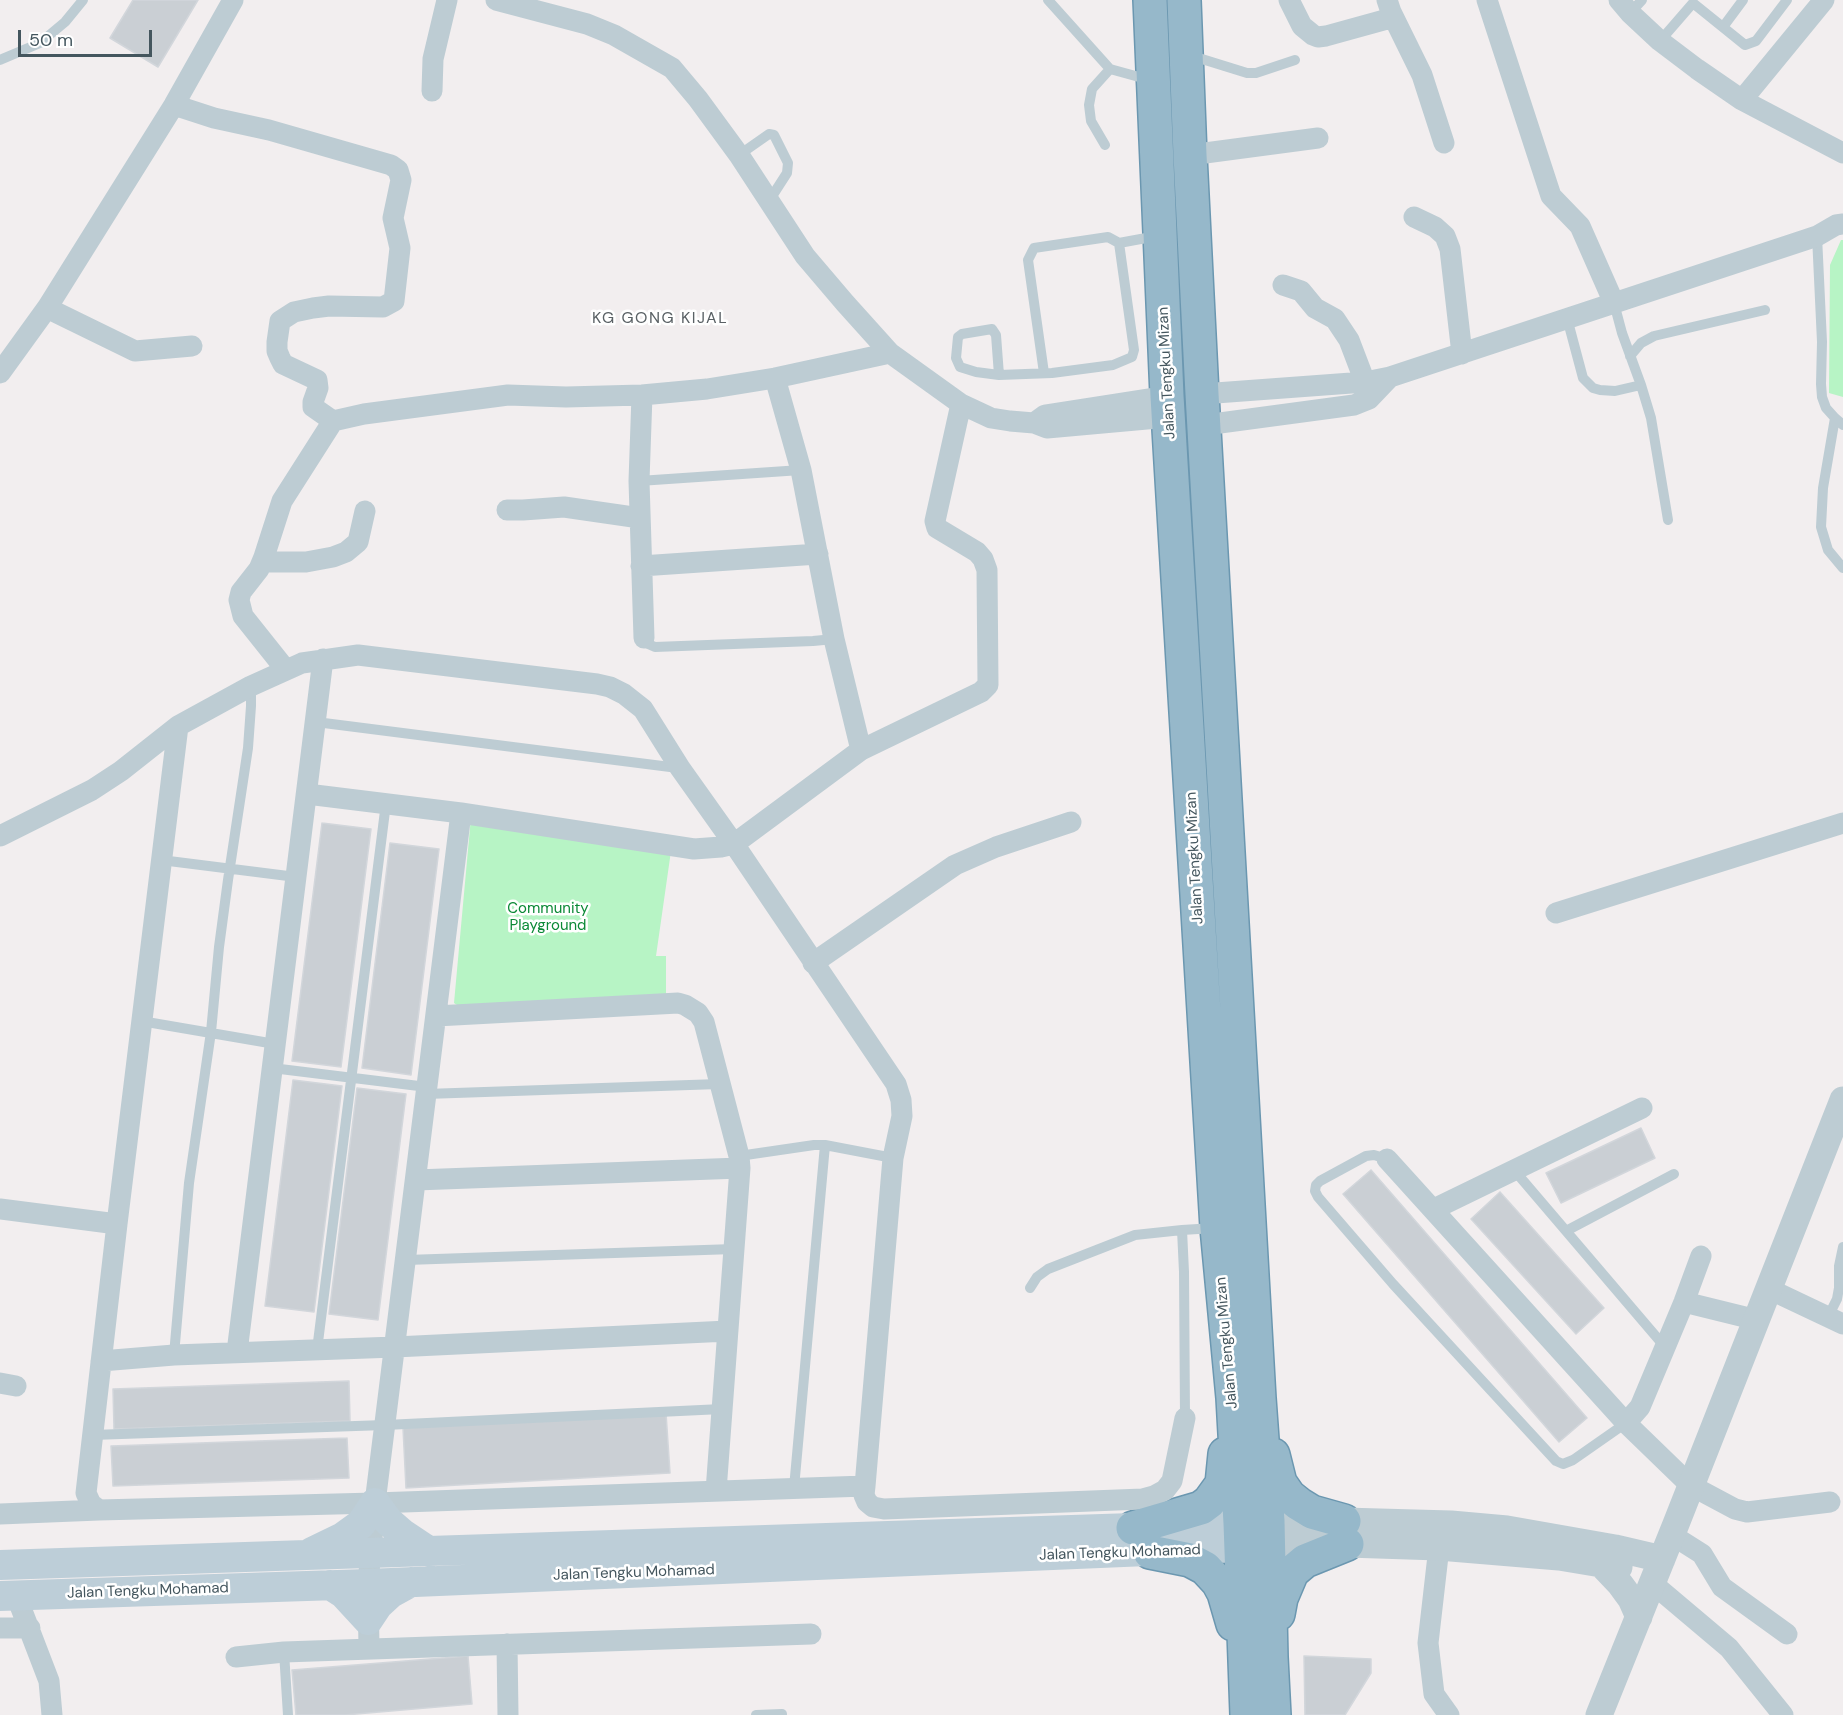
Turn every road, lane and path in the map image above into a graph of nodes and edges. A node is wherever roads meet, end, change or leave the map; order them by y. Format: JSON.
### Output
{"nodes":[{"id":1,"x":83,"y":0,"type":"edge"},
{"id":2,"x":233,"y":0,"type":"edge"},
{"id":3,"x":447,"y":0,"type":"edge"},
{"id":4,"x":496,"y":0,"type":"edge"},
{"id":5,"x":1048,"y":0,"type":"edge"},
{"id":6,"x":1150,"y":0,"type":"edge"},
{"id":7,"x":1184,"y":0,"type":"edge"},
{"id":8,"x":1288,"y":0,"type":"edge"},
{"id":9,"x":1487,"y":0,"type":"edge"},
{"id":10,"x":1743,"y":0,"type":"edge"},
{"id":11,"x":1787,"y":0,"type":"edge"},
{"id":12,"x":1824,"y":0,"type":"edge"},
{"id":13,"x":1694,"y":1,"type":"edge"},
{"id":14,"x":1631,"y":4,"type":"edge"},
{"id":15,"x":1389,"y":6,"type":"edge"},
{"id":16,"x":1723,"y":27,"type":"junction"},
{"id":17,"x":1660,"y":40,"type":"junction"},
{"id":18,"x":1186,"y":54,"type":"junction"},
{"id":19,"x":0,"y":60,"type":"edge"},
{"id":20,"x":1295,"y":60,"type":"dead end"},
{"id":21,"x":1110,"y":69,"type":"junction"},
{"id":22,"x":1153,"y":81,"type":"junction"},
{"id":23,"x":432,"y":91,"type":"dead end"},
{"id":24,"x":1742,"y":100,"type":"junction"},
{"id":25,"x":174,"y":105,"type":"junction"},
{"id":26,"x":1318,"y":138,"type":"dead end"},
{"id":27,"x":1444,"y":143,"type":"dead end"},
{"id":28,"x":1104,"y":145,"type":"dead end"},
{"id":29,"x":1843,"y":153,"type":"edge"},
{"id":30,"x":739,"y":155,"type":"junction"},
{"id":31,"x":1190,"y":155,"type":"junction"},
{"id":32,"x":769,"y":201,"type":"junction"},
{"id":33,"x":1414,"y":217,"type":"dead end"},
{"id":34,"x":1841,"y":220,"type":"edge"},
{"id":35,"x":1160,"y":235,"type":"junction"},
{"id":36,"x":1817,"y":236,"type":"junction"},
{"id":37,"x":1119,"y":243,"type":"junction"},
{"id":38,"x":1283,"y":285,"type":"dead end"},
{"id":39,"x":1614,"y":303,"type":"junction"},
{"id":40,"x":47,"y":308,"type":"junction"},
{"id":41,"x":1765,"y":310,"type":"dead end"},
{"id":42,"x":1567,"y":318,"type":"junction"},
{"id":43,"x":192,"y":346,"type":"dead end"},
{"id":44,"x":890,"y":353,"type":"junction"},
{"id":45,"x":1462,"y":354,"type":"junction"},
{"id":46,"x":1630,"y":356,"type":"junction"},
{"id":47,"x":0,"y":373,"type":"edge"},
{"id":48,"x":1044,"y":373,"type":"junction"},
{"id":49,"x":999,"y":375,"type":"junction"},
{"id":50,"x":775,"y":378,"type":"junction"},
{"id":51,"x":1641,"y":385,"type":"junction"},
{"id":52,"x":1367,"y":390,"type":"junction"},
{"id":53,"x":642,"y":395,"type":"junction"},
{"id":54,"x":961,"y":404,"type":"junction"},
{"id":55,"x":1168,"y":407,"type":"junction"},
{"id":56,"x":1204,"y":410,"type":"junction"},
{"id":57,"x":333,"y":421,"type":"junction"},
{"id":58,"x":1839,"y":422,"type":"edge"},
{"id":59,"x":801,"y":470,"type":"junction"},
{"id":60,"x":639,"y":481,"type":"junction"},
{"id":61,"x":507,"y":510,"type":"dead end"},
{"id":62,"x":365,"y":511,"type":"dead end"},
{"id":63,"x":640,"y":518,"type":"junction"},
{"id":64,"x":1668,"y":520,"type":"dead end"},
{"id":65,"x":818,"y":554,"type":"junction"},
{"id":66,"x":262,"y":562,"type":"junction"},
{"id":67,"x":640,"y":567,"type":"junction"},
{"id":68,"x":1843,"y":568,"type":"edge"},
{"id":69,"x":644,"y":638,"type":"joint"},
{"id":70,"x":834,"y":639,"type":"junction"},
{"id":71,"x":323,"y":659,"type":"junction"},
{"id":72,"x":286,"y":669,"type":"junction"},
{"id":73,"x":250,"y":686,"type":"junction"},
{"id":74,"x":315,"y":722,"type":"junction"},
{"id":75,"x":178,"y":726,"type":"junction"},
{"id":76,"x":861,"y":750,"type":"junction"},
{"id":77,"x":680,"y":768,"type":"junction"},
{"id":78,"x":307,"y":794,"type":"junction"},
{"id":79,"x":386,"y":803,"type":"junction"},
{"id":80,"x":461,"y":813,"type":"junction"},
{"id":81,"x":1071,"y":822,"type":"dead end"},
{"id":82,"x":1843,"y":823,"type":"edge"},
{"id":83,"x":0,"y":836,"type":"edge"},
{"id":84,"x":735,"y":844,"type":"junction"},
{"id":85,"x":161,"y":860,"type":"junction"},
{"id":86,"x":230,"y":870,"type":"junction"},
{"id":87,"x":297,"y":877,"type":"junction"},
{"id":88,"x":1556,"y":913,"type":"dead end"},
{"id":89,"x":813,"y":963,"type":"junction"},
{"id":90,"x":436,"y":1016,"type":"junction"},
{"id":91,"x":141,"y":1021,"type":"junction"},
{"id":92,"x":211,"y":1032,"type":"junction"},
{"id":93,"x":275,"y":1044,"type":"junction"},
{"id":94,"x":272,"y":1068,"type":"junction"},
{"id":95,"x":352,"y":1078,"type":"junction"},
{"id":96,"x":719,"y":1084,"type":"junction"},
{"id":97,"x":427,"y":1091,"type":"junction"},
{"id":98,"x":1843,"y":1100,"type":"edge"},
{"id":99,"x":1642,"y":1108,"type":"dead end"},
{"id":100,"x":825,"y":1145,"type":"junction"},
{"id":101,"x":893,"y":1158,"type":"junction"},
{"id":102,"x":1387,"y":1159,"type":"joint"},
{"id":103,"x":740,"y":1162,"type":"junction"},
{"id":104,"x":1514,"y":1170,"type":"junction"},
{"id":105,"x":1674,"y":1174,"type":"dead end"},
{"id":106,"x":416,"y":1180,"type":"junction"},
{"id":107,"x":0,"y":1209,"type":"edge"},
{"id":108,"x":1434,"y":1209,"type":"junction"},
{"id":109,"x":117,"y":1224,"type":"junction"},
{"id":110,"x":1217,"y":1228,"type":"junction"},
{"id":111,"x":1182,"y":1230,"type":"junction"},
{"id":112,"x":1566,"y":1231,"type":"junction"},
{"id":113,"x":1843,"y":1248,"type":"edge"},
{"id":114,"x":734,"y":1250,"type":"junction"},
{"id":115,"x":1701,"y":1256,"type":"dead end"},
{"id":116,"x":406,"y":1260,"type":"junction"},
{"id":117,"x":1030,"y":1288,"type":"dead end"},
{"id":118,"x":1769,"y":1289,"type":"junction"},
{"id":119,"x":1684,"y":1302,"type":"junction"},
{"id":120,"x":1757,"y":1320,"type":"junction"},
{"id":121,"x":1836,"y":1320,"type":"edge"},
{"id":122,"x":728,"y":1331,"type":"junction"},
{"id":123,"x":395,"y":1347,"type":"junction"},
{"id":124,"x":1666,"y":1347,"type":"junction"},
{"id":125,"x":317,"y":1350,"type":"junction"},
{"id":126,"x":237,"y":1352,"type":"junction"},
{"id":127,"x":174,"y":1355,"type":"junction"},
{"id":128,"x":101,"y":1361,"type":"junction"},
{"id":129,"x":1246,"y":1398,"type":"junction"},
{"id":130,"x":722,"y":1409,"type":"junction"},
{"id":131,"x":1185,"y":1418,"type":"joint"},
{"id":132,"x":1626,"y":1423,"type":"junction"},
{"id":133,"x":385,"y":1425,"type":"junction"},
{"id":134,"x":92,"y":1435,"type":"junction"},
{"id":135,"x":1690,"y":1485,"type":"junction"},
{"id":136,"x":865,"y":1486,"type":"junction"},
{"id":137,"x":794,"y":1488,"type":"junction"},
{"id":138,"x":716,"y":1491,"type":"junction"},
{"id":139,"x":1830,"y":1502,"type":"dead end"},
{"id":140,"x":375,"y":1503,"type":"junction"},
{"id":141,"x":99,"y":1510,"type":"junction"},
{"id":142,"x":0,"y":1514,"type":"edge"},
{"id":143,"x":1674,"y":1529,"type":"junction"},
{"id":144,"x":1345,"y":1533,"type":"junction"},
{"id":145,"x":1254,"y":1534,"type":"junction"},
{"id":146,"x":1142,"y":1540,"type":"junction"},
{"id":147,"x":1439,"y":1547,"type":"junction"},
{"id":148,"x":430,"y":1552,"type":"junction"},
{"id":149,"x":370,"y":1553,"type":"junction"},
{"id":150,"x":304,"y":1556,"type":"junction"},
{"id":151,"x":1608,"y":1556,"type":"junction"},
{"id":152,"x":0,"y":1565,"type":"edge"},
{"id":153,"x":1656,"y":1572,"type":"junction"},
{"id":154,"x":411,"y":1582,"type":"junction"},
{"id":155,"x":368,"y":1584,"type":"junction"},
{"id":156,"x":330,"y":1585,"type":"junction"},
{"id":157,"x":8,"y":1596,"type":"edge"},
{"id":158,"x":1639,"y":1617,"type":"junction"},
{"id":159,"x":368,"y":1620,"type":"junction"},
{"id":160,"x":0,"y":1628,"type":"edge"},
{"id":161,"x":30,"y":1628,"type":"junction"},
{"id":162,"x":811,"y":1634,"type":"dead end"},
{"id":163,"x":1786,"y":1634,"type":"dead end"},
{"id":164,"x":507,"y":1644,"type":"junction"},
{"id":165,"x":369,"y":1649,"type":"junction"},
{"id":166,"x":284,"y":1652,"type":"junction"},
{"id":167,"x":236,"y":1657,"type":"dead end"},
{"id":168,"x":1258,"y":1660,"type":"junction"},
{"id":169,"x":782,"y":1714,"type":"edge"},
{"id":170,"x":52,"y":1715,"type":"edge"},
{"id":171,"x":288,"y":1715,"type":"edge"},
{"id":172,"x":508,"y":1715,"type":"edge"},
{"id":173,"x":756,"y":1715,"type":"edge"},
{"id":174,"x":1247,"y":1715,"type":"edge"},
{"id":175,"x":1274,"y":1715,"type":"edge"},
{"id":176,"x":1449,"y":1715,"type":"edge"},
{"id":177,"x":1599,"y":1715,"type":"edge"},
{"id":178,"x":1783,"y":1715,"type":"edge"}],
"edges":[{"from":1,"to":19,"type":"lane"},
{"from":2,"to":25,"type":"street"},
{"from":3,"to":23,"type":"street"},
{"from":4,"to":30,"type":"street"},
{"from":5,"to":21,"type":"lane"},
{"from":6,"to":22,"type":"highway","name":"Jalan Tengku Mizan"},
{"from":7,"to":18,"type":"highway","name":"Jalan Tengku Mizan"},
{"from":8,"to":15,"type":"street"},
{"from":9,"to":39,"type":"street"},
{"from":10,"to":16,"type":"lane"},
{"from":11,"to":16,"type":"lane"},
{"from":12,"to":24,"type":"street"},
{"from":13,"to":16,"type":"lane"},
{"from":13,"to":17,"type":"lane"},
{"from":14,"to":17,"type":"street"},
{"from":15,"to":27,"type":"street"},
{"from":17,"to":24,"type":"street"},
{"from":18,"to":20,"type":"lane"},
{"from":18,"to":31,"type":"highway","name":"Jalan Tengku Mizan"},
{"from":21,"to":22,"type":"lane"},
{"from":21,"to":28,"type":"lane"},
{"from":22,"to":35,"type":"highway","name":"Jalan Tengku Mizan"},
{"from":24,"to":29,"type":"street"},
{"from":25,"to":40,"type":"street"},
{"from":25,"to":57,"type":"street"},
{"from":26,"to":31,"type":"street"},
{"from":30,"to":32,"type":"street"},
{"from":30,"to":32,"type":"lane"},
{"from":31,"to":56,"type":"highway","name":"Jalan Tengku Mizan"},
{"from":32,"to":44,"type":"street"},
{"from":33,"to":45,"type":"street"},
{"from":34,"to":36,"type":"street"},
{"from":35,"to":37,"type":"lane"},
{"from":35,"to":55,"type":"highway","name":"Jalan Tengku Mizan"},
{"from":36,"to":39,"type":"street"},
{"from":36,"to":58,"type":"lane"},
{"from":37,"to":48,"type":"lane"},
{"from":37,"to":48,"type":"lane"},
{"from":38,"to":52,"type":"street"},
{"from":39,"to":42,"type":"street"},
{"from":39,"to":46,"type":"lane"},
{"from":40,"to":43,"type":"street"},
{"from":40,"to":47,"type":"street"},
{"from":41,"to":46,"type":"lane"},
{"from":42,"to":45,"type":"street"},
{"from":42,"to":51,"type":"lane"},
{"from":44,"to":50,"type":"street"},
{"from":44,"to":54,"type":"street"},
{"from":45,"to":52,"type":"street"},
{"from":46,"to":51,"type":"lane"},
{"from":48,"to":49,"type":"lane"},
{"from":49,"to":49,"type":"lane"},
{"from":50,"to":53,"type":"street"},
{"from":50,"to":59,"type":"street"},
{"from":51,"to":64,"type":"lane"},
{"from":52,"to":56,"type":"street"},
{"from":52,"to":56,"type":"street"},
{"from":53,"to":57,"type":"street"},
{"from":53,"to":60,"type":"street"},
{"from":54,"to":55,"type":"street"},
{"from":54,"to":76,"type":"street"},
{"from":55,"to":110,"type":"highway","name":"Jalan Tengku Mizan"},
{"from":56,"to":129,"type":"highway","name":"Jalan Tengku Mizan"},
{"from":57,"to":66,"type":"street"},
{"from":58,"to":68,"type":"lane"},
{"from":59,"to":60,"type":"lane"},
{"from":59,"to":65,"type":"street"},
{"from":60,"to":63,"type":"street"},
{"from":61,"to":63,"type":"street"},
{"from":62,"to":66,"type":"street"},
{"from":63,"to":67,"type":"street"},
{"from":65,"to":67,"type":"street"},
{"from":65,"to":70,"type":"street"},
{"from":66,"to":72,"type":"street"},
{"from":67,"to":69,"type":"street"},
{"from":69,"to":70,"type":"lane"},
{"from":70,"to":76,"type":"street"},
{"from":71,"to":72,"type":"street"},
{"from":71,"to":74,"type":"street"},
{"from":71,"to":77,"type":"street"},
{"from":72,"to":73,"type":"street"},
{"from":73,"to":75,"type":"street"},
{"from":73,"to":86,"type":"lane"},
{"from":74,"to":77,"type":"lane"},
{"from":74,"to":78,"type":"street"},
{"from":75,"to":83,"type":"street"},
{"from":75,"to":85,"type":"street"},
{"from":76,"to":84,"type":"street"},
{"from":77,"to":84,"type":"street"},
{"from":78,"to":79,"type":"street"},
{"from":78,"to":87,"type":"street"},
{"from":79,"to":80,"type":"street"},
{"from":79,"to":95,"type":"lane"},
{"from":80,"to":84,"type":"street"},
{"from":80,"to":90,"type":"street"},
{"from":81,"to":89,"type":"street"},
{"from":82,"to":88,"type":"street"},
{"from":84,"to":89,"type":"street"},
{"from":85,"to":86,"type":"lane"},
{"from":85,"to":91,"type":"street"},
{"from":86,"to":87,"type":"lane"},
{"from":86,"to":92,"type":"lane"},
{"from":87,"to":93,"type":"street"},
{"from":89,"to":101,"type":"street"},
{"from":90,"to":96,"type":"street"},
{"from":90,"to":97,"type":"street"},
{"from":91,"to":92,"type":"lane"},
{"from":91,"to":109,"type":"street"},
{"from":92,"to":93,"type":"lane"},
{"from":92,"to":127,"type":"lane"},
{"from":93,"to":94,"type":"street"},
{"from":94,"to":95,"type":"lane"},
{"from":94,"to":126,"type":"street"},
{"from":95,"to":97,"type":"lane"},
{"from":95,"to":125,"type":"lane"},
{"from":96,"to":97,"type":"lane"},
{"from":96,"to":103,"type":"street"},
{"from":97,"to":106,"type":"street"},
{"from":98,"to":118,"type":"street"},
{"from":99,"to":104,"type":"street"},
{"from":100,"to":101,"type":"lane"},
{"from":100,"to":103,"type":"lane"},
{"from":100,"to":137,"type":"lane"},
{"from":101,"to":136,"type":"street"},
{"from":102,"to":108,"type":"street"},
{"from":102,"to":132,"type":"lane"},
{"from":103,"to":106,"type":"street"},
{"from":103,"to":114,"type":"street"},
{"from":104,"to":108,"type":"street"},
{"from":104,"to":112,"type":"lane"},
{"from":105,"to":112,"type":"lane"},
{"from":106,"to":116,"type":"street"},
{"from":107,"to":109,"type":"street"},
{"from":108,"to":132,"type":"street"},
{"from":109,"to":128,"type":"street"},
{"from":110,"to":111,"type":"lane"},
{"from":110,"to":129,"type":"highway","name":"Jalan Tengku Mizan"},
{"from":111,"to":117,"type":"lane"},
{"from":111,"to":131,"type":"lane"},
{"from":112,"to":124,"type":"lane"},
{"from":113,"to":121,"type":"lane"},
{"from":114,"to":116,"type":"lane"},
{"from":114,"to":122,"type":"street"},
{"from":115,"to":119,"type":"street"},
{"from":116,"to":123,"type":"street"},
{"from":118,"to":120,"type":"street"},
{"from":118,"to":121,"type":"street"},
{"from":119,"to":120,"type":"street"},
{"from":119,"to":124,"type":"street"},
{"from":120,"to":135,"type":"street"},
{"from":122,"to":123,"type":"street"},
{"from":122,"to":130,"type":"street"},
{"from":123,"to":125,"type":"street"},
{"from":123,"to":133,"type":"street"},
{"from":124,"to":132,"type":"street"},
{"from":125,"to":126,"type":"street"},
{"from":126,"to":127,"type":"street"},
{"from":127,"to":128,"type":"street"},
{"from":128,"to":134,"type":"street"},
{"from":129,"to":144,"type":"highway"},
{"from":129,"to":145,"type":"highway","name":"Jalan Tengku Mizan"},
{"from":129,"to":146,"type":"highway"},
{"from":130,"to":133,"type":"lane"},
{"from":130,"to":138,"type":"street"},
{"from":131,"to":136,"type":"street"},
{"from":132,"to":135,"type":"street"},
{"from":133,"to":134,"type":"lane"},
{"from":133,"to":140,"type":"street"},
{"from":134,"to":141,"type":"street"},
{"from":135,"to":139,"type":"street"},
{"from":135,"to":143,"type":"street"},
{"from":136,"to":137,"type":"street"},
{"from":137,"to":138,"type":"street"},
{"from":138,"to":140,"type":"street"},
{"from":140,"to":141,"type":"street"},
{"from":140,"to":148,"type":"main road"},
{"from":140,"to":149,"type":"street"},
{"from":140,"to":150,"type":"main road"},
{"from":141,"to":142,"type":"street"},
{"from":143,"to":151,"type":"street"},
{"from":143,"to":153,"type":"street"},
{"from":143,"to":163,"type":"street"},
{"from":144,"to":145,"type":"street"},
{"from":144,"to":147,"type":"street"},
{"from":144,"to":151,"type":"street"},
{"from":144,"to":168,"type":"highway"},
{"from":145,"to":146,"type":"main road","name":"Jalan Tengku Mohamad"},
{"from":145,"to":168,"type":"highway","name":"Jalan Tengku Mizan"},
{"from":146,"to":148,"type":"main road","name":"Jalan Tengku Mohamad"},
{"from":146,"to":154,"type":"main road","name":"Jalan Tengku Mohamad"},
{"from":146,"to":168,"type":"highway"},
{"from":147,"to":151,"type":"street"},
{"from":147,"to":176,"type":"street"},
{"from":148,"to":149,"type":"main road","name":"Jalan Tengku Mohamad"},
{"from":149,"to":150,"type":"main road","name":"Jalan Tengku Mohamad"},
{"from":149,"to":155,"type":"street"},
{"from":150,"to":152,"type":"main road","name":"Jalan Tengku Mohamad"},
{"from":151,"to":153,"type":"street"},
{"from":151,"to":158,"type":"street"},
{"from":153,"to":158,"type":"street"},
{"from":153,"to":178,"type":"street"},
{"from":154,"to":155,"type":"main road","name":"Jalan Tengku Mohamad"},
{"from":154,"to":159,"type":"main road"},
{"from":155,"to":156,"type":"main road","name":"Jalan Tengku Mohamad"},
{"from":155,"to":159,"type":"street"},
{"from":156,"to":157,"type":"main road","name":"Jalan Tengku Mohamad"},
{"from":156,"to":159,"type":"main road"},
{"from":157,"to":161,"type":"street"},
{"from":158,"to":177,"type":"street"},
{"from":159,"to":165,"type":"street"},
{"from":160,"to":161,"type":"street"},
{"from":161,"to":170,"type":"street"},
{"from":162,"to":164,"type":"street"},
{"from":164,"to":165,"type":"street"},
{"from":164,"to":172,"type":"street"},
{"from":165,"to":166,"type":"street"},
{"from":166,"to":167,"type":"street"},
{"from":166,"to":171,"type":"lane"},
{"from":168,"to":174,"type":"highway","name":"Jalan Tengku Mizan"},
{"from":168,"to":175,"type":"highway","name":"Jalan Tengku Mizan"},
{"from":169,"to":173,"type":"lane"}]}
